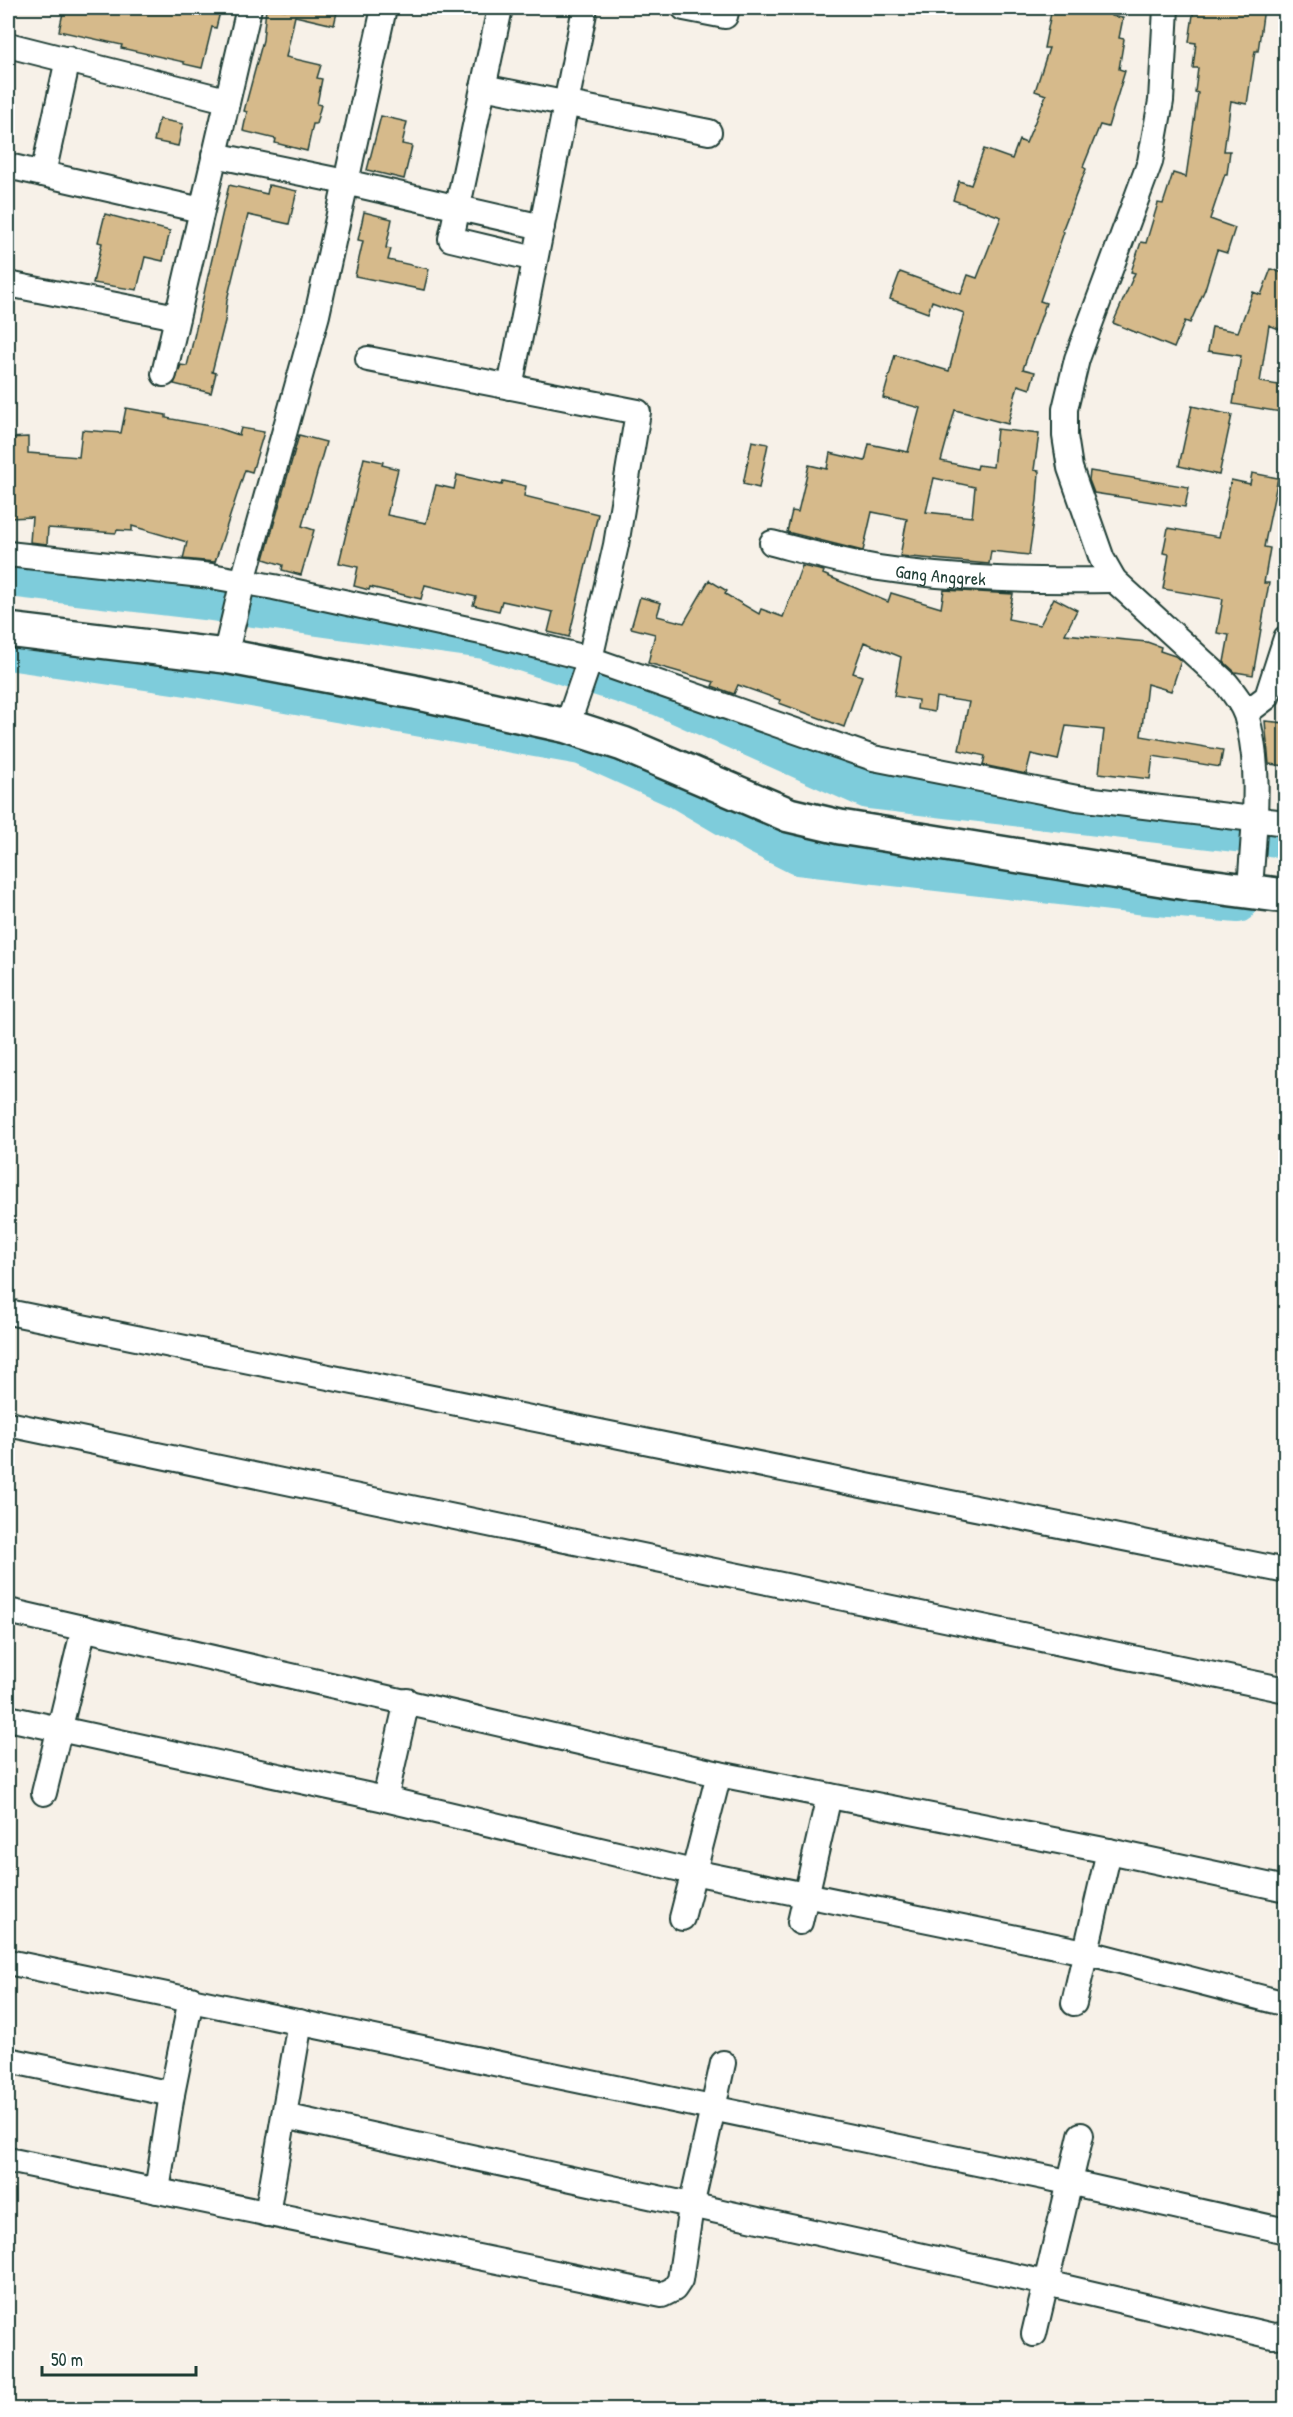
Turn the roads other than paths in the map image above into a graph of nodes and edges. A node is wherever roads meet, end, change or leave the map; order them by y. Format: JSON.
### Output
{"nodes":[{"id":1,"x":249,"y":8,"type":"edge"},
{"id":2,"x":384,"y":8,"type":"edge"},
{"id":3,"x":500,"y":8,"type":"edge"},
{"id":4,"x":585,"y":8,"type":"edge"},
{"id":5,"x":684,"y":8,"type":"edge"},
{"id":6,"x":727,"y":8,"type":"edge"},
{"id":7,"x":1166,"y":8,"type":"edge"},
{"id":8,"x":8,"y":45,"type":"edge"},
{"id":9,"x":68,"y":58,"type":"junction"},
{"id":10,"x":483,"y":87,"type":"junction"},
{"id":11,"x":226,"y":100,"type":"junction"},
{"id":12,"x":566,"y":105,"type":"junction"},
{"id":13,"x":709,"y":132,"type":"dead end"},
{"id":14,"x":214,"y":155,"type":"junction"},
{"id":15,"x":8,"y":166,"type":"edge"},
{"id":16,"x":43,"y":174,"type":"junction"},
{"id":17,"x":345,"y":182,"type":"junction"},
{"id":18,"x":457,"y":208,"type":"junction"},
{"id":19,"x":201,"y":210,"type":"junction"},
{"id":20,"x":542,"y":227,"type":"junction"},
{"id":21,"x":535,"y":259,"type":"junction"},
{"id":22,"x":8,"y":284,"type":"edge"},
{"id":23,"x":177,"y":317,"type":"junction"},
{"id":24,"x":368,"y":359,"type":"dead end"},
{"id":25,"x":164,"y":374,"type":"dead end"},
{"id":26,"x":510,"y":387,"type":"junction"},
{"id":27,"x":771,"y":543,"type":"dead end"},
{"id":28,"x":8,"y":554,"type":"edge"},
{"id":29,"x":1114,"y":580,"type":"junction"},
{"id":30,"x":241,"y":586,"type":"junction"},
{"id":31,"x":8,"y":630,"type":"edge"},
{"id":32,"x":1286,"y":638,"type":"edge"},
{"id":33,"x":228,"y":646,"type":"junction"},
{"id":34,"x":587,"y":665,"type":"junction"},
{"id":35,"x":1246,"y":713,"type":"junction"},
{"id":36,"x":571,"y":714,"type":"junction"},
{"id":37,"x":1286,"y":823,"type":"edge"},
{"id":38,"x":1254,"y":826,"type":"junction"},
{"id":39,"x":1250,"y":880,"type":"junction"},
{"id":40,"x":1286,"y":896,"type":"edge"},
{"id":41,"x":8,"y":1312,"type":"edge"},
{"id":42,"x":8,"y":1425,"type":"edge"},
{"id":43,"x":1286,"y":1571,"type":"edge"},
{"id":44,"x":8,"y":1611,"type":"edge"},
{"id":45,"x":84,"y":1628,"type":"junction"},
{"id":46,"x":1286,"y":1690,"type":"edge"},
{"id":47,"x":407,"y":1701,"type":"junction"},
{"id":48,"x":8,"y":1718,"type":"edge"},
{"id":49,"x":60,"y":1729,"type":"junction"},
{"id":50,"x":719,"y":1774,"type":"junction"},
{"id":51,"x":44,"y":1794,"type":"dead end"},
{"id":52,"x":829,"y":1796,"type":"junction"},
{"id":53,"x":385,"y":1799,"type":"junction"},
{"id":54,"x":1109,"y":1851,"type":"junction"},
{"id":55,"x":693,"y":1872,"type":"junction"},
{"id":56,"x":1286,"y":1889,"type":"edge"},
{"id":57,"x":806,"y":1894,"type":"junction"},
{"id":58,"x":682,"y":1918,"type":"dead end"},
{"id":59,"x":800,"y":1922,"type":"dead end"},
{"id":60,"x":1085,"y":1952,"type":"junction"},
{"id":61,"x":8,"y":1962,"type":"edge"},
{"id":62,"x":191,"y":1999,"type":"junction"},
{"id":63,"x":1074,"y":2003,"type":"dead end"},
{"id":64,"x":1286,"y":2004,"type":"edge"},
{"id":65,"x":300,"y":2022,"type":"junction"},
{"id":66,"x":8,"y":2060,"type":"edge"},
{"id":67,"x":723,"y":2063,"type":"dead end"},
{"id":68,"x":172,"y":2094,"type":"junction"},
{"id":69,"x":714,"y":2108,"type":"junction"},
{"id":70,"x":284,"y":2116,"type":"junction"},
{"id":71,"x":1081,"y":2135,"type":"dead end"},
{"id":72,"x":8,"y":2160,"type":"edge"},
{"id":73,"x":1068,"y":2182,"type":"junction"},
{"id":74,"x":157,"y":2191,"type":"junction"},
{"id":75,"x":691,"y":2207,"type":"junction"},
{"id":76,"x":267,"y":2214,"type":"junction"},
{"id":77,"x":1286,"y":2231,"type":"edge"},
{"id":78,"x":1046,"y":2283,"type":"junction"},
{"id":79,"x":1034,"y":2334,"type":"dead end"},
{"id":80,"x":1286,"y":2335,"type":"edge"}],
"edges":[{"from":1,"to":11,"type":"street"},
{"from":2,"to":17,"type":"street"},
{"from":3,"to":10,"type":"street"},
{"from":4,"to":12,"type":"street"},
{"from":5,"to":6,"type":"street"},
{"from":7,"to":29,"type":"street"},
{"from":8,"to":9,"type":"street"},
{"from":9,"to":11,"type":"street"},
{"from":9,"to":16,"type":"street"},
{"from":10,"to":12,"type":"street"},
{"from":10,"to":18,"type":"street"},
{"from":11,"to":14,"type":"street"},
{"from":12,"to":13,"type":"street"},
{"from":12,"to":20,"type":"street"},
{"from":14,"to":17,"type":"street"},
{"from":14,"to":19,"type":"street"},
{"from":15,"to":16,"type":"street"},
{"from":16,"to":19,"type":"street"},
{"from":17,"to":18,"type":"street"},
{"from":17,"to":30,"type":"street"},
{"from":18,"to":20,"type":"street"},
{"from":18,"to":21,"type":"street"},
{"from":19,"to":23,"type":"street"},
{"from":20,"to":21,"type":"street"},
{"from":21,"to":26,"type":"street"},
{"from":22,"to":23,"type":"street"},
{"from":23,"to":25,"type":"street"},
{"from":24,"to":26,"type":"street"},
{"from":26,"to":34,"type":"street"},
{"from":27,"to":29,"type":"street","name":"Gang Anggrek"},
{"from":28,"to":30,"type":"street"},
{"from":29,"to":35,"type":"street"},
{"from":30,"to":33,"type":"street"},
{"from":30,"to":34,"type":"street"},
{"from":31,"to":33,"type":"street"},
{"from":32,"to":35,"type":"street"},
{"from":33,"to":36,"type":"street"},
{"from":34,"to":36,"type":"street"},
{"from":34,"to":38,"type":"street"},
{"from":35,"to":38,"type":"street"},
{"from":36,"to":39,"type":"street"},
{"from":37,"to":38,"type":"street"},
{"from":38,"to":39,"type":"street"},
{"from":39,"to":40,"type":"street"},
{"from":41,"to":43,"type":"street"},
{"from":42,"to":46,"type":"street"},
{"from":44,"to":45,"type":"street"},
{"from":45,"to":47,"type":"street"},
{"from":45,"to":49,"type":"street"},
{"from":47,"to":50,"type":"street"},
{"from":47,"to":53,"type":"street"},
{"from":48,"to":49,"type":"street"},
{"from":49,"to":51,"type":"street"},
{"from":49,"to":53,"type":"street"},
{"from":50,"to":52,"type":"street"},
{"from":50,"to":55,"type":"street"},
{"from":52,"to":54,"type":"street"},
{"from":52,"to":57,"type":"street"},
{"from":53,"to":55,"type":"street"},
{"from":54,"to":56,"type":"street"},
{"from":54,"to":60,"type":"street"},
{"from":55,"to":57,"type":"street"},
{"from":55,"to":58,"type":"street"},
{"from":57,"to":59,"type":"street"},
{"from":57,"to":60,"type":"street"},
{"from":60,"to":63,"type":"street"},
{"from":60,"to":64,"type":"street"},
{"from":61,"to":62,"type":"street"},
{"from":62,"to":65,"type":"street"},
{"from":62,"to":68,"type":"street"},
{"from":65,"to":69,"type":"street"},
{"from":65,"to":70,"type":"street"},
{"from":66,"to":68,"type":"street"},
{"from":67,"to":69,"type":"street"},
{"from":68,"to":74,"type":"street"},
{"from":69,"to":73,"type":"street"},
{"from":69,"to":75,"type":"street"},
{"from":70,"to":75,"type":"street"},
{"from":70,"to":76,"type":"street"},
{"from":71,"to":73,"type":"street"},
{"from":72,"to":74,"type":"street"},
{"from":73,"to":77,"type":"street"},
{"from":73,"to":78,"type":"street"},
{"from":74,"to":76,"type":"street"},
{"from":75,"to":76,"type":"street"},
{"from":75,"to":78,"type":"street"},
{"from":78,"to":79,"type":"street"},
{"from":78,"to":80,"type":"street"}]}
